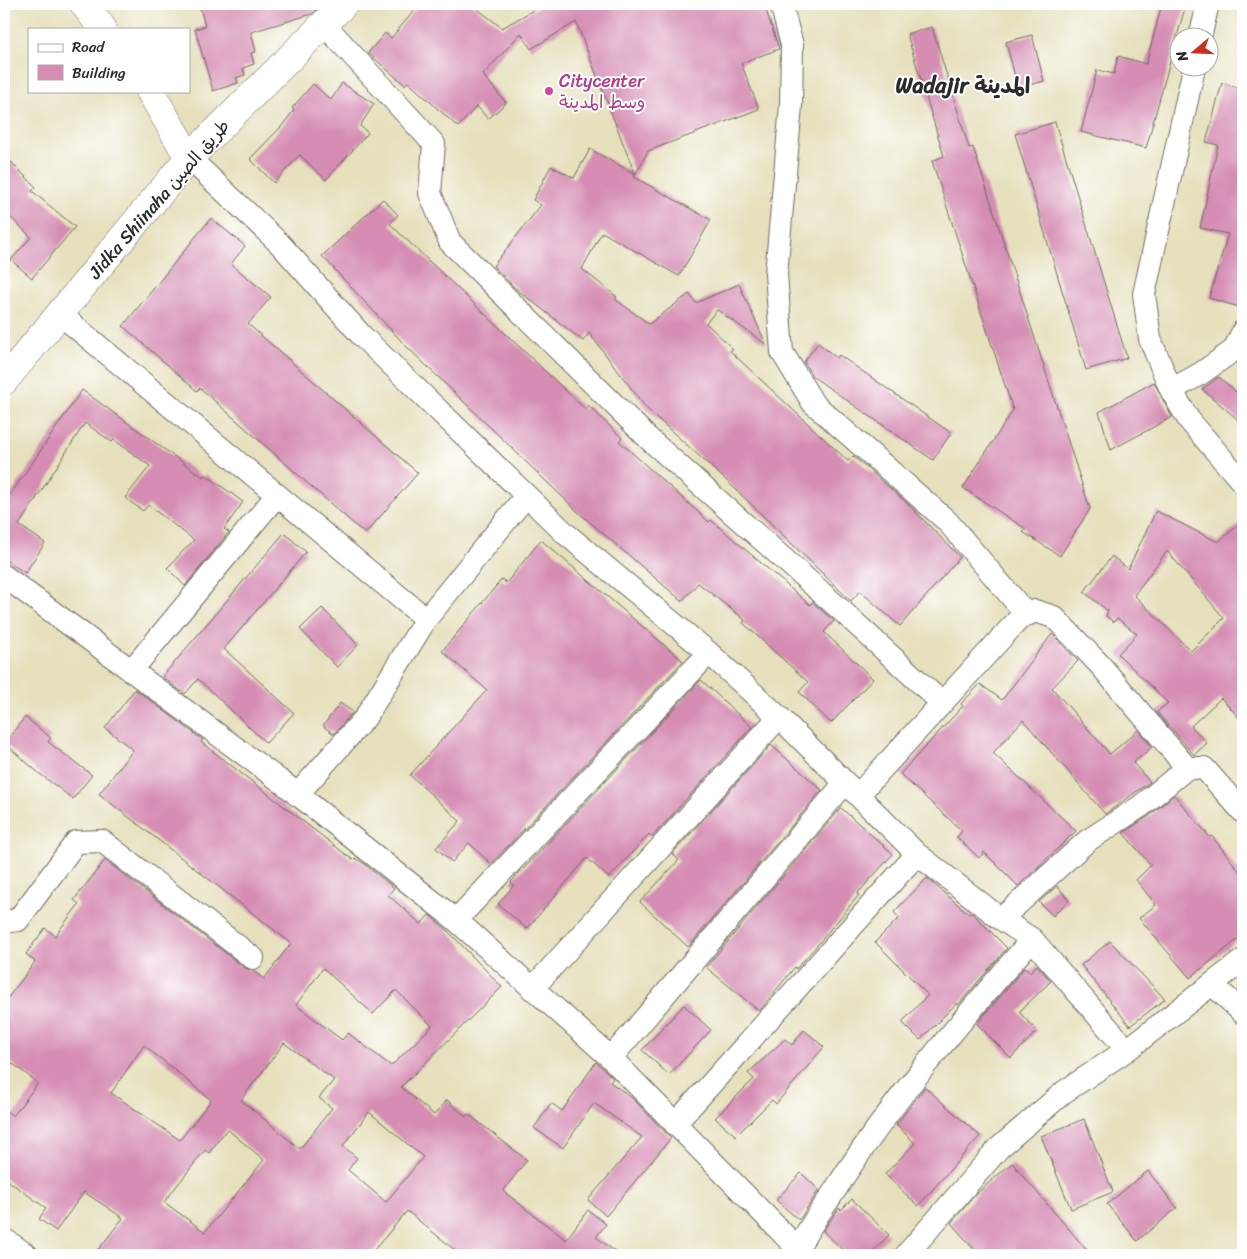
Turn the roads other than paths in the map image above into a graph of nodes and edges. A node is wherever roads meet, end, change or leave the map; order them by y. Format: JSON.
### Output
{"nodes":[{"id":1,"x":84,"y":4,"type":"edge"},
{"id":2,"x":344,"y":4,"type":"edge"},
{"id":3,"x":781,"y":4,"type":"edge"},
{"id":4,"x":1208,"y":4,"type":"edge"},
{"id":5,"x":324,"y":24,"type":"junction"},
{"id":6,"x":102,"y":28,"type":"edge"},
{"id":7,"x":1202,"y":28,"type":"edge"},
{"id":8,"x":1192,"y":78,"type":"edge"},
{"id":9,"x":151,"y":92,"type":"edge"},
{"id":10,"x":189,"y":158,"type":"junction"},
{"id":11,"x":60,"y":314,"type":"junction"},
{"id":12,"x":1243,"y":331,"type":"edge"},
{"id":13,"x":4,"y":381,"type":"edge"},
{"id":14,"x":1171,"y":390,"type":"junction"},
{"id":15,"x":1243,"y":483,"type":"edge"},
{"id":16,"x":277,"y":495,"type":"junction"},
{"id":17,"x":526,"y":496,"type":"junction"},
{"id":18,"x":4,"y":576,"type":"edge"},
{"id":19,"x":1027,"y":615,"type":"junction"},
{"id":20,"x":426,"y":620,"type":"junction"},
{"id":21,"x":709,"y":653,"type":"junction"},
{"id":22,"x":131,"y":671,"type":"junction"},
{"id":23,"x":942,"y":703,"type":"junction"},
{"id":24,"x":779,"y":717,"type":"junction"},
{"id":25,"x":1187,"y":768,"type":"junction"},
{"id":26,"x":851,"y":789,"type":"junction"},
{"id":27,"x":297,"y":794,"type":"junction"},
{"id":28,"x":1243,"y":812,"type":"edge"},
{"id":29,"x":917,"y":854,"type":"junction"},
{"id":30,"x":1001,"y":919,"type":"junction"},
{"id":31,"x":456,"y":920,"type":"junction"},
{"id":32,"x":4,"y":922,"type":"edge"},
{"id":33,"x":1032,"y":939,"type":"junction"},
{"id":34,"x":253,"y":958,"type":"dead end"},
{"id":35,"x":1243,"y":960,"type":"edge"},
{"id":36,"x":1213,"y":985,"type":"junction"},
{"id":37,"x":532,"y":989,"type":"junction"},
{"id":38,"x":1243,"y":1013,"type":"edge"},
{"id":39,"x":1127,"y":1050,"type":"junction"},
{"id":40,"x":611,"y":1058,"type":"junction"},
{"id":41,"x":675,"y":1124,"type":"junction"},
{"id":42,"x":4,"y":1239,"type":"edge"},
{"id":43,"x":796,"y":1252,"type":"edge"},
{"id":44,"x":27,"y":1255,"type":"edge"},
{"id":45,"x":906,"y":1255,"type":"edge"}],
"edges":[{"from":1,"to":6,"type":"main road"},
{"from":2,"to":5,"type":"main road","name":"Jidka Shiinaha طريق الصين"},
{"from":3,"to":19,"type":"street"},
{"from":4,"to":7,"type":"street"},
{"from":5,"to":10,"type":"main road","name":"Jidka Shiinaha طريق الصين"},
{"from":5,"to":23,"type":"street"},
{"from":8,"to":14,"type":"street"},
{"from":9,"to":10,"type":"main road"},
{"from":10,"to":11,"type":"main road","name":"Jidka Shiinaha طريق الصين"},
{"from":10,"to":17,"type":"street"},
{"from":11,"to":13,"type":"main road","name":"Jidka Shiinaha طريق الصين"},
{"from":11,"to":16,"type":"street"},
{"from":12,"to":14,"type":"street"},
{"from":14,"to":15,"type":"street"},
{"from":16,"to":20,"type":"street"},
{"from":16,"to":22,"type":"street"},
{"from":17,"to":20,"type":"street"},
{"from":17,"to":21,"type":"street"},
{"from":18,"to":22,"type":"street"},
{"from":19,"to":23,"type":"street"},
{"from":19,"to":25,"type":"street"},
{"from":20,"to":27,"type":"street"},
{"from":21,"to":24,"type":"street"},
{"from":21,"to":31,"type":"street"},
{"from":22,"to":27,"type":"street"},
{"from":23,"to":26,"type":"street"},
{"from":24,"to":26,"type":"street"},
{"from":24,"to":37,"type":"street"},
{"from":25,"to":28,"type":"street"},
{"from":25,"to":30,"type":"street"},
{"from":26,"to":29,"type":"street"},
{"from":26,"to":40,"type":"street"},
{"from":27,"to":31,"type":"street"},
{"from":29,"to":30,"type":"street"},
{"from":29,"to":41,"type":"street"},
{"from":30,"to":33,"type":"street"},
{"from":31,"to":37,"type":"street"},
{"from":32,"to":34,"type":"street"},
{"from":33,"to":39,"type":"street"},
{"from":33,"to":43,"type":"street"},
{"from":35,"to":36,"type":"street"},
{"from":36,"to":38,"type":"street"},
{"from":36,"to":39,"type":"street"},
{"from":37,"to":40,"type":"street"},
{"from":39,"to":45,"type":"street"},
{"from":40,"to":41,"type":"street"},
{"from":41,"to":43,"type":"street"},
{"from":42,"to":44,"type":"street"}]}
